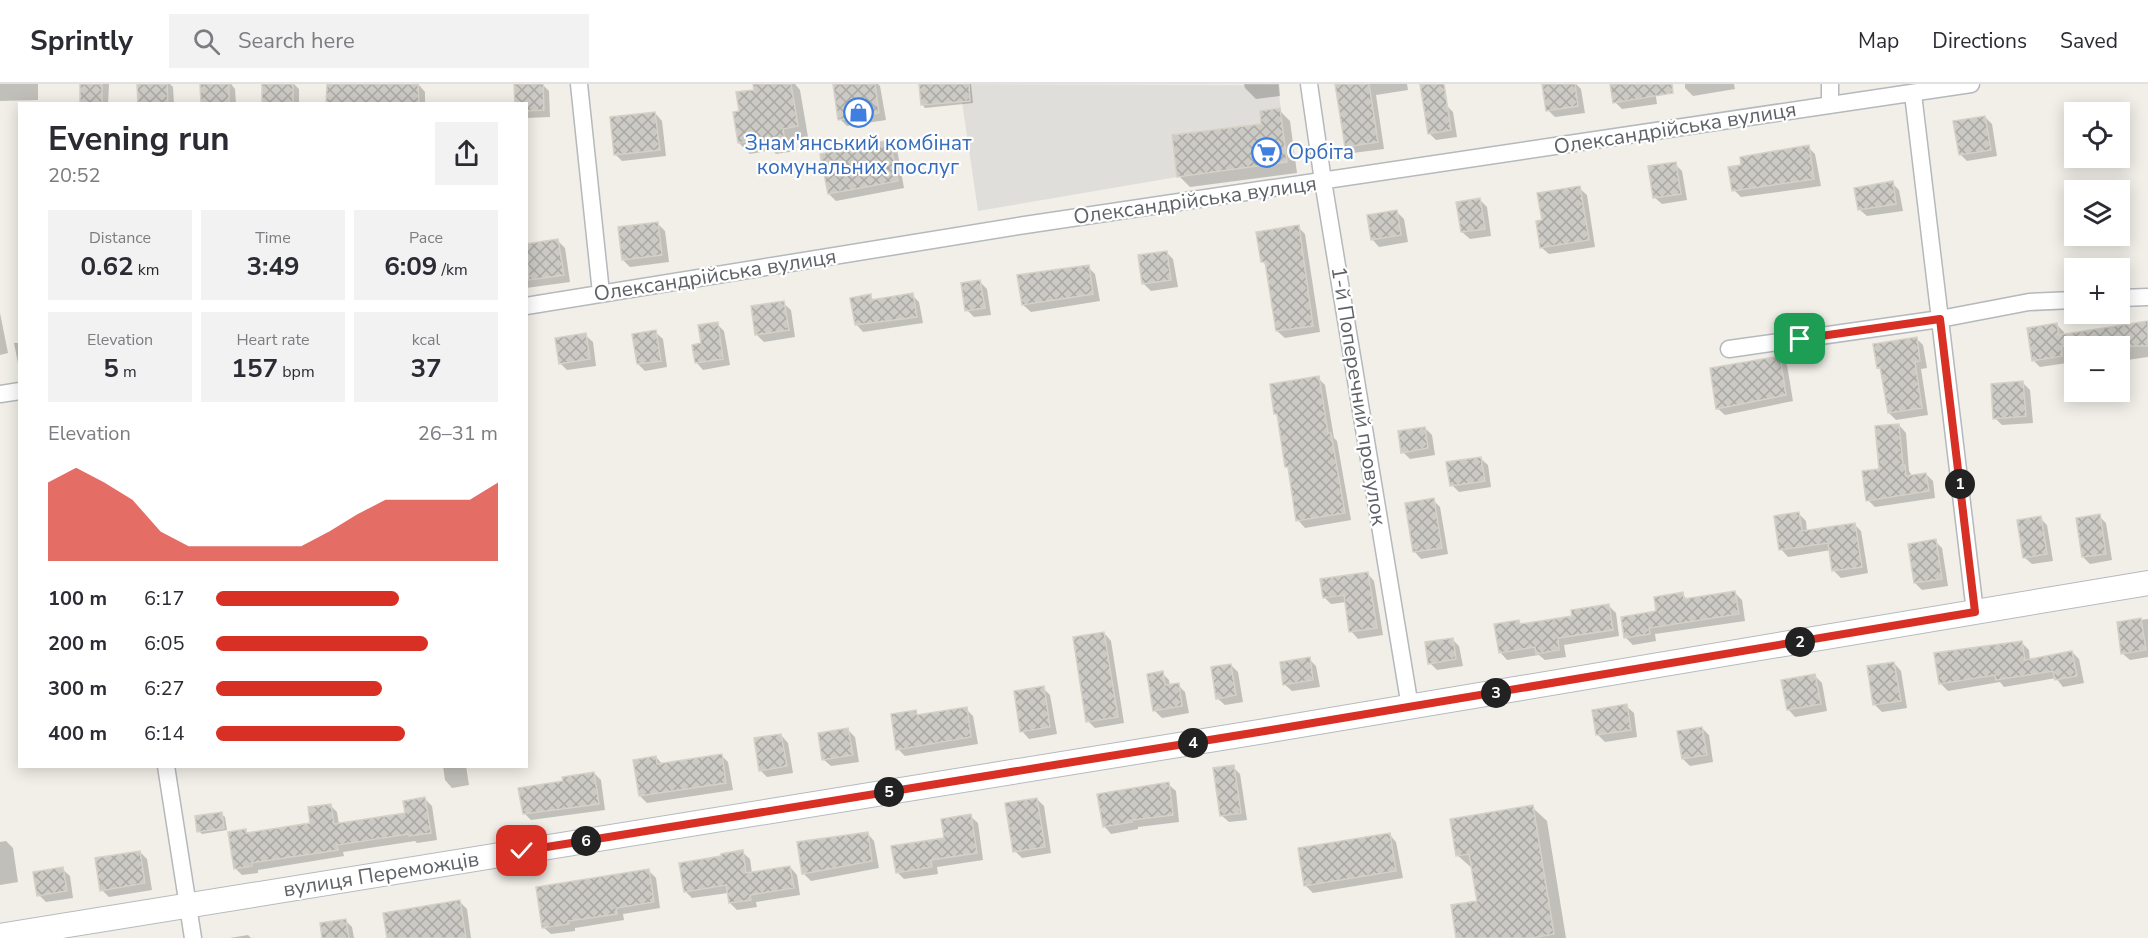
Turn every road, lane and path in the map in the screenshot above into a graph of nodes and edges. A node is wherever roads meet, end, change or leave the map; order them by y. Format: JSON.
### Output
{"nodes":[{"id":1,"x":579,"y":84,"type":"edge"},
{"id":2,"x":1309,"y":84,"type":"edge"},
{"id":3,"x":1830,"y":84,"type":"edge"},
{"id":4,"x":1971,"y":84,"type":"edge"},
{"id":5,"x":1913,"y":94,"type":"junction"},
{"id":6,"x":1830,"y":105,"type":"junction"},
{"id":7,"x":1323,"y":181,"type":"junction"},
{"id":8,"x":601,"y":293,"type":"junction"},
{"id":9,"x":2148,"y":297,"type":"edge"},
{"id":10,"x":2130,"y":298,"type":"edge"},
{"id":11,"x":2064,"y":300,"type":"edge"},
{"id":12,"x":528,"y":306,"type":"edge"},
{"id":13,"x":1940,"y":319,"type":"junction"},
{"id":14,"x":1729,"y":349,"type":"dead end"},
{"id":15,"x":18,"y":391,"type":"edge"},
{"id":16,"x":0,"y":394,"type":"edge"},
{"id":17,"x":2148,"y":583,"type":"edge"},
{"id":18,"x":1975,"y":612,"type":"junction"},
{"id":19,"x":1410,"y":707,"type":"junction"},
{"id":20,"x":166,"y":768,"type":"edge"},
{"id":21,"x":188,"y":905,"type":"junction"},
{"id":22,"x":0,"y":936,"type":"edge"},
{"id":23,"x":193,"y":938,"type":"edge"}],
"edges":[{"from":1,"to":8,"type":"street"},
{"from":2,"to":7,"type":"street","name":"1-й Поперечний провулок"},
{"from":3,"to":6,"type":"street"},
{"from":4,"to":5,"type":"street","name":"Олександрійська вулиця"},
{"from":5,"to":6,"type":"street","name":"Олександрійська вулиця"},
{"from":5,"to":13,"type":"street"},
{"from":6,"to":7,"type":"street","name":"Олександрійська вулиця"},
{"from":7,"to":8,"type":"street","name":"Олександрійська вулиця"},
{"from":7,"to":19,"type":"street","name":"1-й Поперечний провулок"},
{"from":8,"to":12,"type":"street","name":"Олександрійська вулиця"},
{"from":9,"to":10,"type":"street"},
{"from":11,"to":13,"type":"street"},
{"from":13,"to":14,"type":"street"},
{"from":13,"to":18,"type":"street"},
{"from":15,"to":16,"type":"street"},
{"from":17,"to":18,"type":"street","name":"вулиця Переможців"},
{"from":18,"to":19,"type":"street","name":"вулиця Переможців"},
{"from":19,"to":21,"type":"street","name":"вулиця Переможців"},
{"from":20,"to":21,"type":"street"},
{"from":21,"to":22,"type":"street","name":"вулиця Переможців"},
{"from":21,"to":23,"type":"street"}]}
